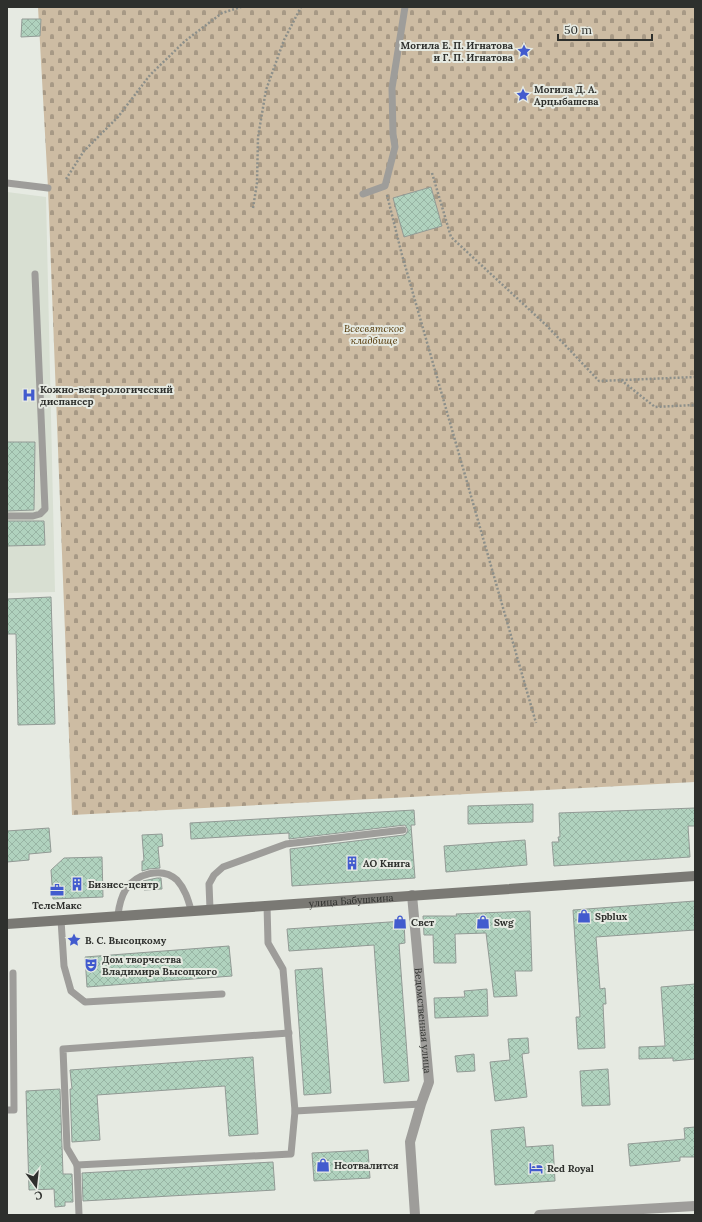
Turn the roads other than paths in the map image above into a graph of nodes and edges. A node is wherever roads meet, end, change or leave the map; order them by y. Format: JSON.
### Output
{"nodes":[{"id":1,"x":405,"y":7,"type":"edge"},
{"id":2,"x":7,"y":183,"type":"edge"},
{"id":3,"x":48,"y":188,"type":"dead end"},
{"id":4,"x":363,"y":194,"type":"dead end"},
{"id":5,"x":35,"y":274,"type":"dead end"},
{"id":6,"x":7,"y":516,"type":"edge"},
{"id":7,"x":404,"y":830,"type":"dead end"},
{"id":8,"x":695,"y":876,"type":"edge"},
{"id":9,"x":412,"y":895,"type":"junction"},
{"id":10,"x":267,"y":905,"type":"junction"},
{"id":11,"x":210,"y":909,"type":"junction"},
{"id":12,"x":191,"y":910,"type":"junction"},
{"id":13,"x":118,"y":915,"type":"junction"},
{"id":14,"x":61,"y":920,"type":"junction"},
{"id":15,"x":7,"y":924,"type":"edge"},
{"id":16,"x":13,"y":973,"type":"dead end"},
{"id":17,"x":222,"y":994,"type":"dead end"},
{"id":18,"x":289,"y":1033,"type":"junction"},
{"id":19,"x":420,"y":1104,"type":"junction"},
{"id":20,"x":7,"y":1110,"type":"edge"},
{"id":21,"x":295,"y":1112,"type":"junction"},
{"id":22,"x":77,"y":1165,"type":"junction"},
{"id":23,"x":695,"y":1206,"type":"edge"},
{"id":24,"x":576,"y":1214,"type":"edge"},
{"id":25,"x":79,"y":1215,"type":"edge"},
{"id":26,"x":415,"y":1215,"type":"edge"},
{"id":27,"x":539,"y":1215,"type":"edge"}],
"edges":[{"from":1,"to":4,"type":"lane"},
{"from":2,"to":3,"type":"lane"},
{"from":5,"to":6,"type":"lane"},
{"from":7,"to":11,"type":"lane"},
{"from":8,"to":9,"type":"main road","name":"улица Бабушкина"},
{"from":9,"to":10,"type":"main road","name":"улица Бабушкина"},
{"from":9,"to":19,"type":"street","name":"Ведомственная улица"},
{"from":10,"to":11,"type":"main road","name":"улица Бабушкина"},
{"from":10,"to":18,"type":"lane"},
{"from":11,"to":12,"type":"main road","name":"улица Бабушкина"},
{"from":12,"to":13,"type":"main road","name":"улица Бабушкина"},
{"from":12,"to":13,"type":"lane"},
{"from":13,"to":14,"type":"main road","name":"улица Бабушкина"},
{"from":14,"to":15,"type":"main road","name":"улица Бабушкина"},
{"from":14,"to":17,"type":"lane"},
{"from":16,"to":20,"type":"lane"},
{"from":18,"to":21,"type":"lane"},
{"from":18,"to":22,"type":"lane"},
{"from":19,"to":21,"type":"lane"},
{"from":19,"to":26,"type":"street","name":"Ведомственная улица"},
{"from":21,"to":22,"type":"lane"},
{"from":22,"to":25,"type":"lane"},
{"from":23,"to":24,"type":"street"},
{"from":24,"to":27,"type":"street"}]}
